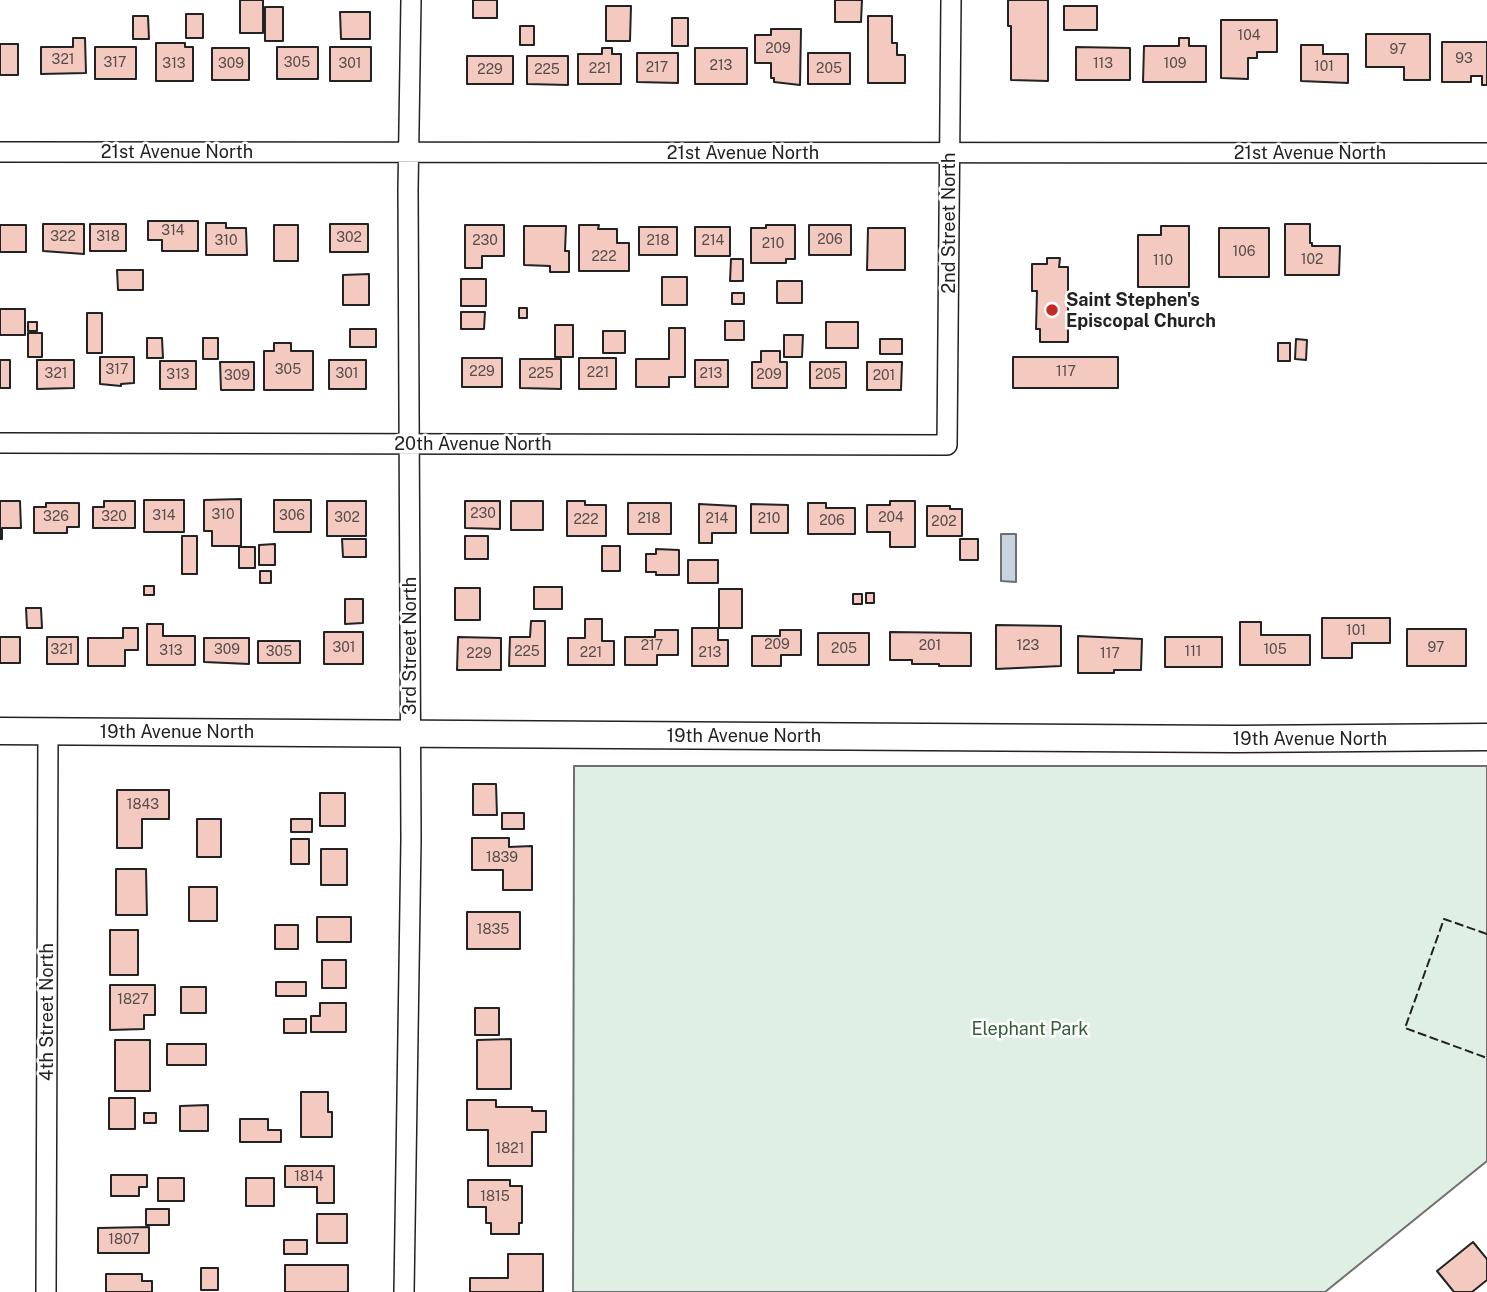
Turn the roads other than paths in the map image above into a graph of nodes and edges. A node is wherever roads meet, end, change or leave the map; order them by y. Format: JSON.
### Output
{"nodes":[{"id":1,"x":411,"y":0,"type":"edge"},
{"id":2,"x":951,"y":0,"type":"edge"},
{"id":3,"x":0,"y":152,"type":"edge"},
{"id":4,"x":408,"y":153,"type":"junction"},
{"id":5,"x":949,"y":153,"type":"junction"},
{"id":6,"x":1487,"y":153,"type":"edge"},
{"id":7,"x":0,"y":443,"type":"edge"},
{"id":8,"x":409,"y":444,"type":"junction"},
{"id":9,"x":947,"y":445,"type":"joint"},
{"id":10,"x":0,"y":731,"type":"edge"},
{"id":11,"x":48,"y":732,"type":"junction"},
{"id":12,"x":411,"y":734,"type":"junction"},
{"id":13,"x":1487,"y":737,"type":"edge"},
{"id":14,"x":46,"y":1292,"type":"edge"},
{"id":15,"x":404,"y":1292,"type":"edge"}],
"edges":[{"from":1,"to":4,"type":"street","name":"3rd Street North"},
{"from":2,"to":5,"type":"street","name":"2nd Street North"},
{"from":3,"to":4,"type":"street","name":"21st Avenue North"},
{"from":4,"to":5,"type":"street","name":"21st Avenue North"},
{"from":4,"to":8,"type":"street","name":"3rd Street North"},
{"from":5,"to":6,"type":"street","name":"21st Avenue North"},
{"from":5,"to":9,"type":"street","name":"2nd Street North"},
{"from":7,"to":8,"type":"street","name":"20th Avenue North"},
{"from":8,"to":9,"type":"street","name":"20th Avenue North"},
{"from":8,"to":12,"type":"street","name":"3rd Street North"},
{"from":10,"to":11,"type":"street","name":"19th Avenue North"},
{"from":11,"to":12,"type":"street","name":"19th Avenue North"},
{"from":11,"to":14,"type":"street","name":"4th Street North"},
{"from":12,"to":13,"type":"street","name":"19th Avenue North"},
{"from":12,"to":15,"type":"street","name":"3rd Street North"}]}
